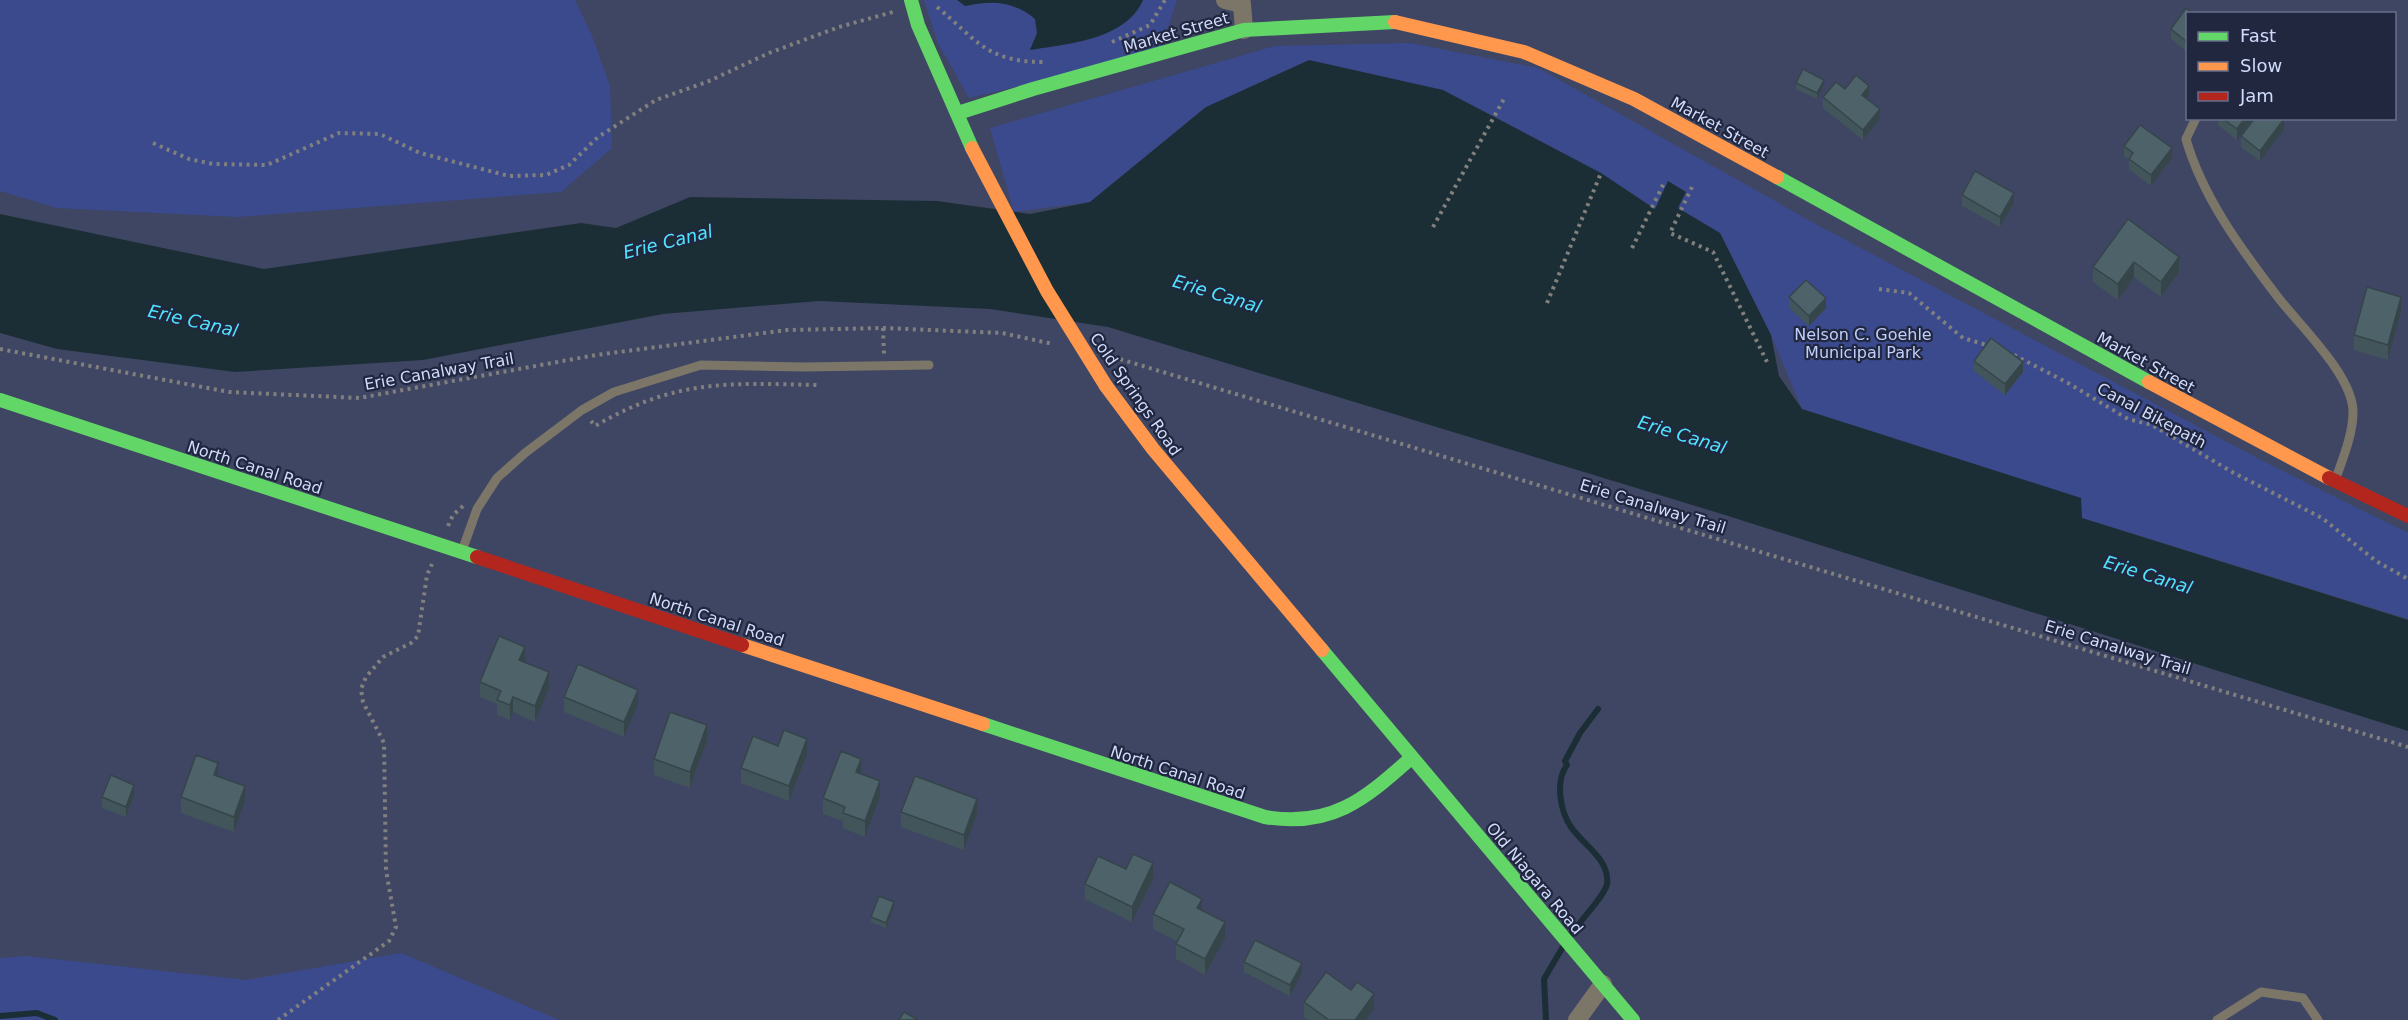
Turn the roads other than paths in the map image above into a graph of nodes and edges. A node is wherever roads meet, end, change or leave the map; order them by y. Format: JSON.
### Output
{"nodes":[{"id":1,"x":911,"y":0,"type":"edge"},
{"id":2,"x":1225,"y":0,"type":"edge"},
{"id":3,"x":1244,"y":30,"type":"junction"},
{"id":4,"x":958,"y":113,"type":"junction"},
{"id":5,"x":2195,"y":120,"type":"edge"},
{"id":6,"x":929,"y":364,"type":"dead end"},
{"id":7,"x":0,"y":400,"type":"edge"},
{"id":8,"x":2335,"y":481,"type":"junction"},
{"id":9,"x":2408,"y":516,"type":"edge"},
{"id":10,"x":462,"y":551,"type":"junction"},
{"id":11,"x":1411,"y":758,"type":"junction"},
{"id":12,"x":1603,"y":984,"type":"junction"},
{"id":13,"x":1577,"y":1020,"type":"edge"},
{"id":14,"x":1633,"y":1020,"type":"edge"},
{"id":15,"x":2217,"y":1020,"type":"edge"},
{"id":16,"x":2318,"y":1020,"type":"edge"}],
"edges":[{"from":1,"to":4,"type":"street","name":"Cold Springs Road"},
{"from":2,"to":3,"type":"street"},
{"from":3,"to":4,"type":"street","name":"Market Street"},
{"from":3,"to":8,"type":"street","name":"Market Street"},
{"from":4,"to":11,"type":"street","name":"Cold Springs Road","bridge":true},
{"from":5,"to":8,"type":"lane"},
{"from":6,"to":10,"type":"lane"},
{"from":7,"to":10,"type":"street","name":"North Canal Road"},
{"from":8,"to":9,"type":"street","name":"Market Street"},
{"from":10,"to":11,"type":"street","name":"North Canal Road"},
{"from":11,"to":12,"type":"street","name":"Old Niagara Road"},
{"from":12,"to":13,"type":"street"},
{"from":12,"to":14,"type":"street","name":"Old Niagara Road"},
{"from":15,"to":16,"type":"lane"}]}
